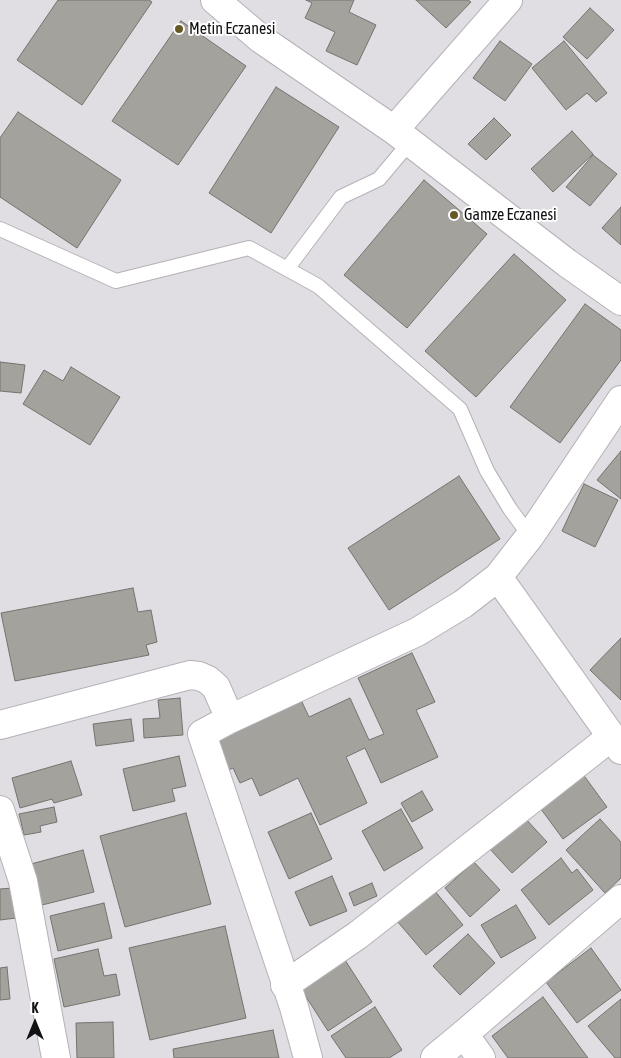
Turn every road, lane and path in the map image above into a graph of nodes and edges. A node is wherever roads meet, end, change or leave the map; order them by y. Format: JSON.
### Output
{"nodes":[{"id":1,"x":215,"y":0,"type":"edge"},
{"id":2,"x":508,"y":0,"type":"edge"},
{"id":3,"x":402,"y":136,"type":"junction"},
{"id":4,"x":0,"y":229,"type":"edge"},
{"id":5,"x":287,"y":269,"type":"junction"},
{"id":6,"x":621,"y":301,"type":"edge"},
{"id":7,"x":621,"y":400,"type":"edge"},
{"id":8,"x":530,"y":536,"type":"junction"},
{"id":9,"x":498,"y":577,"type":"junction"},
{"id":10,"x":230,"y":720,"type":"junction"},
{"id":11,"x":0,"y":726,"type":"edge"},
{"id":12,"x":616,"y":744,"type":"edge"},
{"id":13,"x":0,"y":810,"type":"edge"},
{"id":14,"x":616,"y":913,"type":"edge"},
{"id":15,"x":285,"y":985,"type":"junction"},
{"id":16,"x":464,"y":1034,"type":"junction"},
{"id":17,"x":56,"y":1058,"type":"edge"},
{"id":18,"x":308,"y":1058,"type":"edge"},
{"id":19,"x":435,"y":1058,"type":"edge"},
{"id":20,"x":481,"y":1058,"type":"edge"}],
"edges":[{"from":1,"to":3,"type":"street"},
{"from":2,"to":3,"type":"street"},
{"from":3,"to":5,"type":"lane"},
{"from":3,"to":6,"type":"street"},
{"from":4,"to":5,"type":"lane"},
{"from":5,"to":8,"type":"lane"},
{"from":7,"to":8,"type":"street"},
{"from":8,"to":9,"type":"street"},
{"from":9,"to":10,"type":"street"},
{"from":9,"to":12,"type":"street"},
{"from":10,"to":11,"type":"street"},
{"from":10,"to":15,"type":"street"},
{"from":12,"to":15,"type":"street"},
{"from":13,"to":17,"type":"street"},
{"from":14,"to":16,"type":"street"},
{"from":15,"to":18,"type":"street"},
{"from":16,"to":19,"type":"street"},
{"from":16,"to":20,"type":"street"}]}
